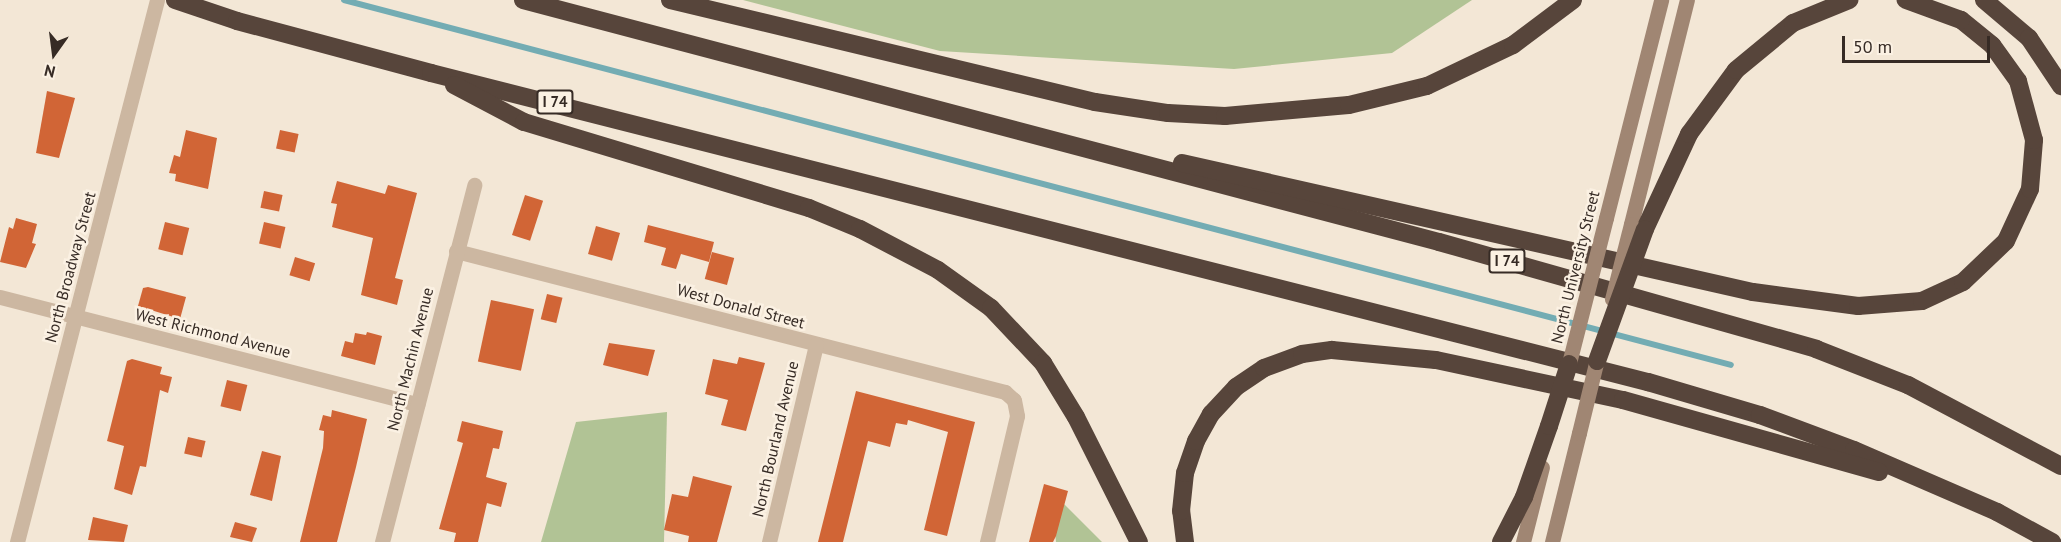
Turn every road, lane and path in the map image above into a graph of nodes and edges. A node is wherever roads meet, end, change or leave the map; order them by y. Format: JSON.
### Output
{"nodes":[{"id":1,"x":157,"y":0,"type":"edge"},
{"id":2,"x":175,"y":0,"type":"edge"},
{"id":3,"x":523,"y":0,"type":"edge"},
{"id":4,"x":670,"y":0,"type":"edge"},
{"id":5,"x":1573,"y":0,"type":"edge"},
{"id":6,"x":1661,"y":0,"type":"edge"},
{"id":7,"x":1688,"y":0,"type":"edge"},
{"id":8,"x":1849,"y":0,"type":"edge"},
{"id":9,"x":1906,"y":0,"type":"edge"},
{"id":10,"x":1984,"y":0,"type":"edge"},
{"id":11,"x":431,"y":73,"type":"junction"},
{"id":12,"x":2061,"y":86,"type":"edge"},
{"id":13,"x":933,"y":109,"type":"junction"},
{"id":14,"x":474,"y":185,"type":"dead end"},
{"id":15,"x":1638,"y":227,"type":"junction"},
{"id":16,"x":456,"y":251,"type":"junction"},
{"id":17,"x":0,"y":297,"type":"edge"},
{"id":18,"x":75,"y":316,"type":"junction"},
{"id":19,"x":816,"y":345,"type":"junction"},
{"id":20,"x":1597,"y":361,"type":"joint"},
{"id":21,"x":1569,"y":364,"type":"joint"},
{"id":22,"x":417,"y":404,"type":"junction"},
{"id":23,"x":1551,"y":426,"type":"junction"},
{"id":24,"x":2061,"y":466,"type":"edge"},
{"id":25,"x":1997,"y":512,"type":"junction"},
{"id":26,"x":17,"y":542,"type":"edge"},
{"id":27,"x":382,"y":542,"type":"edge"},
{"id":28,"x":769,"y":542,"type":"edge"},
{"id":29,"x":987,"y":542,"type":"edge"},
{"id":30,"x":1139,"y":542,"type":"edge"},
{"id":31,"x":1185,"y":542,"type":"edge"},
{"id":32,"x":1501,"y":542,"type":"edge"},
{"id":33,"x":1523,"y":542,"type":"edge"},
{"id":34,"x":1552,"y":542,"type":"edge"},
{"id":35,"x":2052,"y":542,"type":"edge"}],
"edges":[{"from":1,"to":18,"type":"street","name":"North Broadway Street"},
{"from":2,"to":11,"type":"highway","number":"I 74"},
{"from":3,"to":13,"type":"highway","number":"I 74"},
{"from":4,"to":5,"type":"highway"},
{"from":6,"to":21,"type":"main road","name":"North University Street","bridge":true},
{"from":7,"to":15,"type":"main road"},
{"from":8,"to":15,"type":"highway"},
{"from":9,"to":13,"type":"highway"},
{"from":10,"to":12,"type":"highway"},
{"from":11,"to":25,"type":"highway","number":"I 74"},
{"from":11,"to":30,"type":"highway"},
{"from":13,"to":24,"type":"highway","number":"I 74"},
{"from":14,"to":16,"type":"street","name":"North Machin Avenue"},
{"from":15,"to":20,"type":"highway","bridge":true},
{"from":16,"to":19,"type":"street","name":"West Donald Street"},
{"from":16,"to":22,"type":"street","name":"North Machin Avenue"},
{"from":17,"to":18,"type":"street","name":"West Richmond Avenue"},
{"from":18,"to":22,"type":"street","name":"West Richmond Avenue"},
{"from":18,"to":26,"type":"street","name":"North Broadway Street"},
{"from":19,"to":28,"type":"street","name":"North Bourland Avenue"},
{"from":19,"to":29,"type":"street","name":"West Donald Street"},
{"from":20,"to":34,"type":"main road","bridge":true},
{"from":21,"to":23,"type":"highway","bridge":true},
{"from":22,"to":27,"type":"street","name":"North Machin Avenue"},
{"from":23,"to":32,"type":"highway"},
{"from":23,"to":33,"type":"main road"},
{"from":25,"to":31,"type":"highway"},
{"from":25,"to":35,"type":"highway","number":"I 74"}]}
